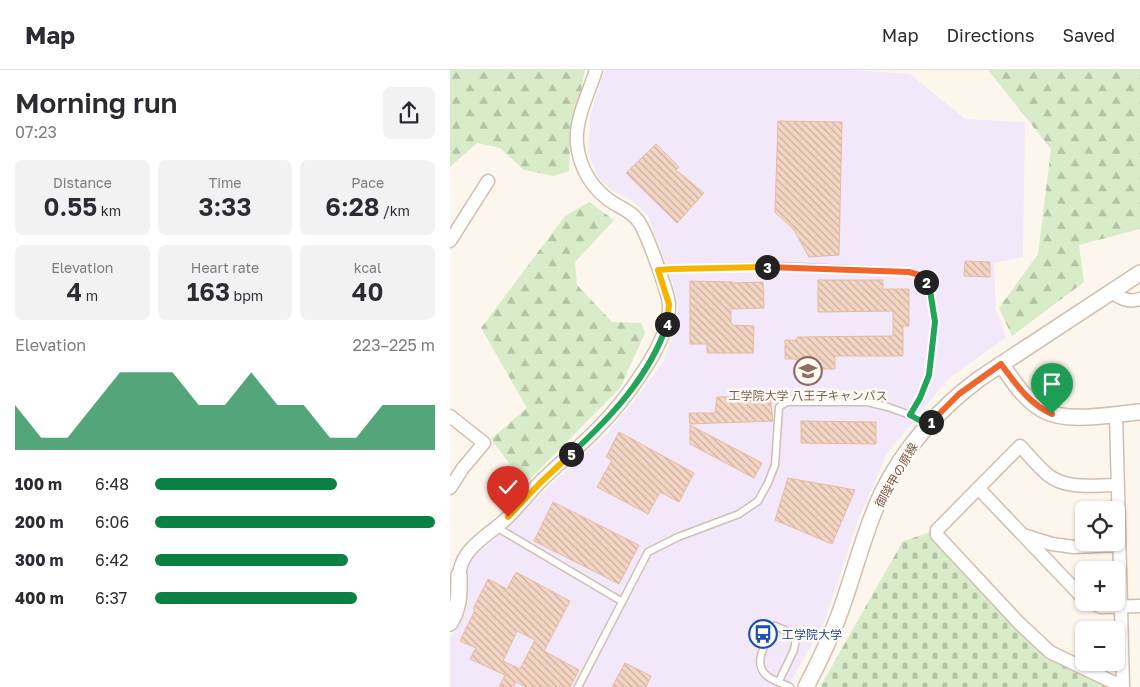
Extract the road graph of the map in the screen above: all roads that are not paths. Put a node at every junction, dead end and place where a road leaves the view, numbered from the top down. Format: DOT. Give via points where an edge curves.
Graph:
graph roads {
  1 [pos="596,70"];
  2 [pos="488,181"];
  3 [pos="450,241"];
  4 [pos="658,270"];
  5 [pos="1140,273"];
  6 [pos="1111,292"];
  7 [pos="1140,300"];
  8 [pos="1001,364"];
  9 [pos="1140,412"];
  10 [pos="1116,414"];
  11 [pos="910,415"];
  12 [pos="450,416"];
  13 [pos="928,425"];
  14 [pos="1117,485"];
  15 [pos="450,488"];
  16 [pos="979,489"];
  17 [pos="1118,501"];
  18 [pos="496,528"];
  19 [pos="1023,536"];
  20 [pos="1075,547"];
  21 [pos="459,575"];
  22 [pos="1075,590"];
  23 [pos="621,601"];
  24 [pos="1125,606"];
  25 [pos="1140,606"];
  26 [pos="1122,611"];
  27 [pos="450,623"];
  28 [pos="779,681"];
  29 [pos="578,687"];
  30 [pos="790,687"];
  31 [pos="806,687"];
  1 -- 4 [label="street" via="577,130 579,156 590,183 639,221"];
  2 -- 3 [label="street"];
  4 -- 11 [label="lane" via="778,266 909,272 923,276 930,290 935,322 929,375"];
  4 -- 18 [label="street" via="669,304 667,325 649,362 629,393 598,428"];
  5 -- 6 [label="street, 御陵甲の原線"];
  6 -- 7 [label="street" via="1133,302"];
  6 -- 8 [label="street, 御陵甲の原線"];
  8 -- 10 [label="street" via="1029,400 1043,410 1063,417"];
  8 -- 13 [label="street, 御陵甲の原線" via="959,394"];
  9 -- 10 [label="street"];
  10 -- 14 [label="street"];
  11 -- 13 [label="lane"];
  11 -- 23 [label="lane" via="868,402 787,402 779,407 775,465 758,501 738,514 648,552"];
  12 -- 15 [label="street" via="484,443"];
  13 -- 31 [label="street, 御陵甲の原線" via="883,493 867,529 833,631"];
  14 -- 16 [label="street" via="1065,484 1048,475 1020,446"];
  14 -- 17 [label="street"];
  16 -- 19 [label="street"];
  16 -- 26 [label="street" via="937,530 937,535 1050,652 1123,687"];
  18 -- 21 [label="street" via="476,542 460,566"];
  18 -- 23 [label="lane"];
  19 -- 20 [label="street"];
  19 -- 22 [label="street"];
  21 -- 27 [label="street" via="457,611"];
  23 -- 29 [label="lane"];
  24 -- 25 [label="street"];
  28 -- 28 [label="lane" via="765,674 759,665 775,626 792,633 796,639"];
  28 -- 30 [label="lane"];
}
